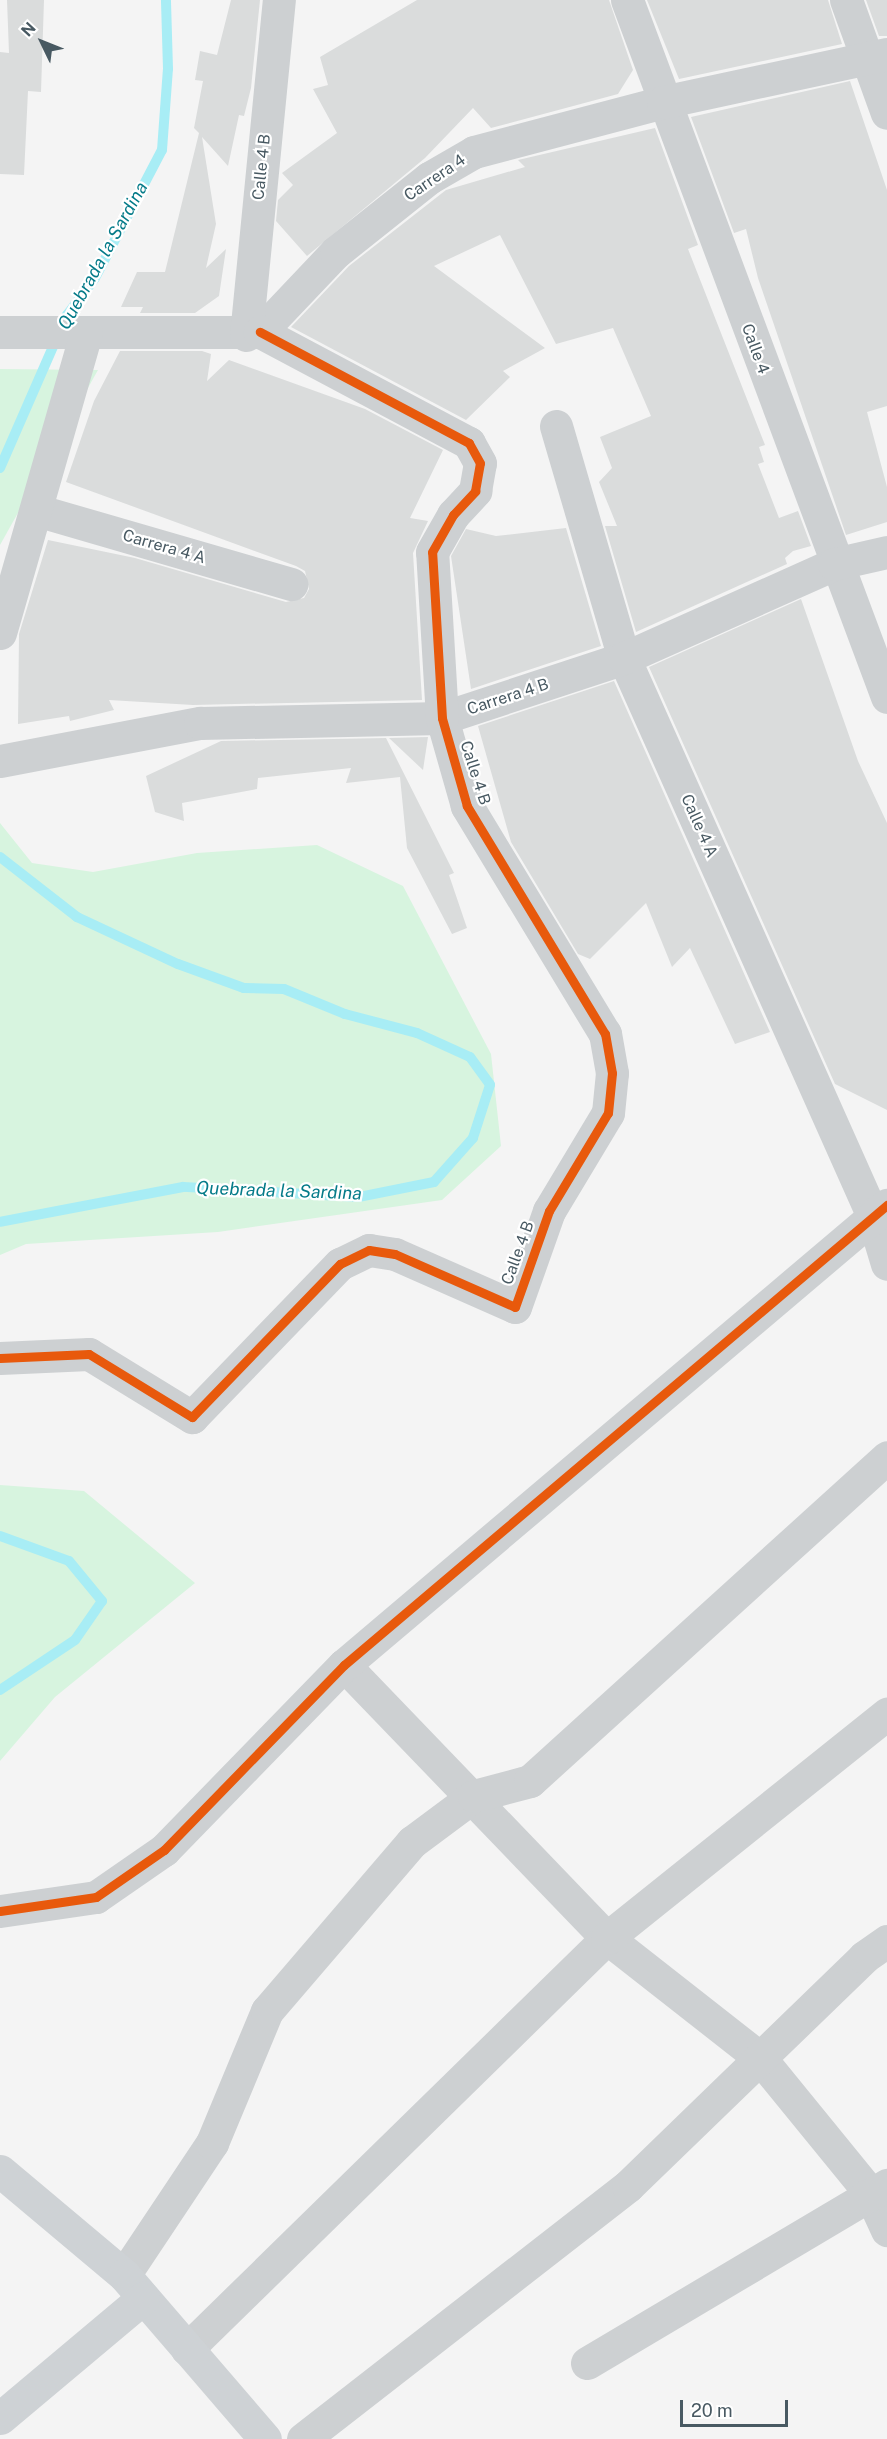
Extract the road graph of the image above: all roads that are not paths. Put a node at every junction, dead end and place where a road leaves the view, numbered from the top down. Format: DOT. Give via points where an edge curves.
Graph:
graph roads {
  1 [pos="279,0"];
  2 [pos="627,0"];
  3 [pos="846,0"];
  4 [pos="877,55"];
  5 [pos="663,102"];
  6 [pos="887,113"];
  7 [pos="12,331"];
  8 [pos="80,333"];
  9 [pos="253,333"];
  10 [pos="556,426"];
  11 [pos="36,510"];
  12 [pos="887,552"];
  13 [pos="834,564"];
  14 [pos="291,584"];
  15 [pos="0,633"];
  16 [pos="624,658"];
  17 [pos="887,697"];
  18 [pos="442,718"];
  19 [pos="0,761"];
  20 [pos="879,1210"];
  21 [pos="887,1264"];
  22 [pos="0,1358"];
  23 [pos="887,1457"];
  24 [pos="344,1665"];
  25 [pos="887,1714"];
  26 [pos="474,1796"];
  27 [pos="0,1911"];
  28 [pos="607,1938"];
  29 [pos="887,1941"];
  30 [pos="760,2058"];
  31 [pos="0,2171"];
  32 [pos="879,2189"];
  33 [pos="887,2230"];
  34 [pos="134,2286"];
  35 [pos="187,2349"];
  36 [pos="587,2363"];
  37 [pos="0,2418"];
  38 [pos="265,2439"];
  39 [pos="303,2439"];
  1 -- 9 [label="street, Calle 4 B"];
  2 -- 5 [label="street, Calle 4"];
  3 -- 4 [label="street"];
  4 -- 5 [label="street, Carrera 4"];
  4 -- 6 [label="street"];
  5 -- 9 [label="street, Carrera 4" via="465,157 429,178 336,252"];
  5 -- 13 [label="street, Calle 4"];
  7 -- 8 [label="street"];
  8 -- 9 [label="street"];
  8 -- 11 [label="street"];
  9 -- 18 [label="street, Calle 4 B" via="469,443 480,464 475,491 453,515 432,552"];
  10 -- 16 [label="street, Calle 4 A"];
  11 -- 14 [label="street, Carrera 4 A"];
  11 -- 15 [label="street"];
  12 -- 13 [label="street, Carrera 4 B"];
  13 -- 16 [label="street, Carrera 4 B"];
  13 -- 17 [label="street, Calle 4"];
  16 -- 18 [label="street, Carrera 4 B"];
  16 -- 20 [label="street, Calle 4 A"];
  18 -- 19 [label="street, Carrera 4 B" via="200,723"];
  18 -- 22 [label="street, Calle 4 B" via="466,806 605,1034 612,1073 608,1113 549,1211 515,1307 395,1254 369,1250 340,1264 192,1418 89,1354"];
  20 -- 21 [label="street, Calle 4 A"];
  20 -- 24 [label="street"];
  23 -- 26 [label="street" via="530,1780"];
  24 -- 26 [label="street"];
  24 -- 27 [label="street" via="164,1850 96,1897"];
  25 -- 28 [label="street"];
  26 -- 28 [label="street"];
  26 -- 34 [label="street" via="412,1842 267,2011 213,2143"];
  28 -- 30 [label="street"];
  28 -- 35 [label="street"];
  29 -- 30 [label="street"];
  30 -- 32 [label="street"];
  30 -- 39 [label="street" via="628,2186"];
  31 -- 34 [label="street"];
  32 -- 33 [label="street"];
  32 -- 36 [label="street"];
  34 -- 35 [label="street"];
  34 -- 37 [label="street"];
  35 -- 38 [label="street"];
}
